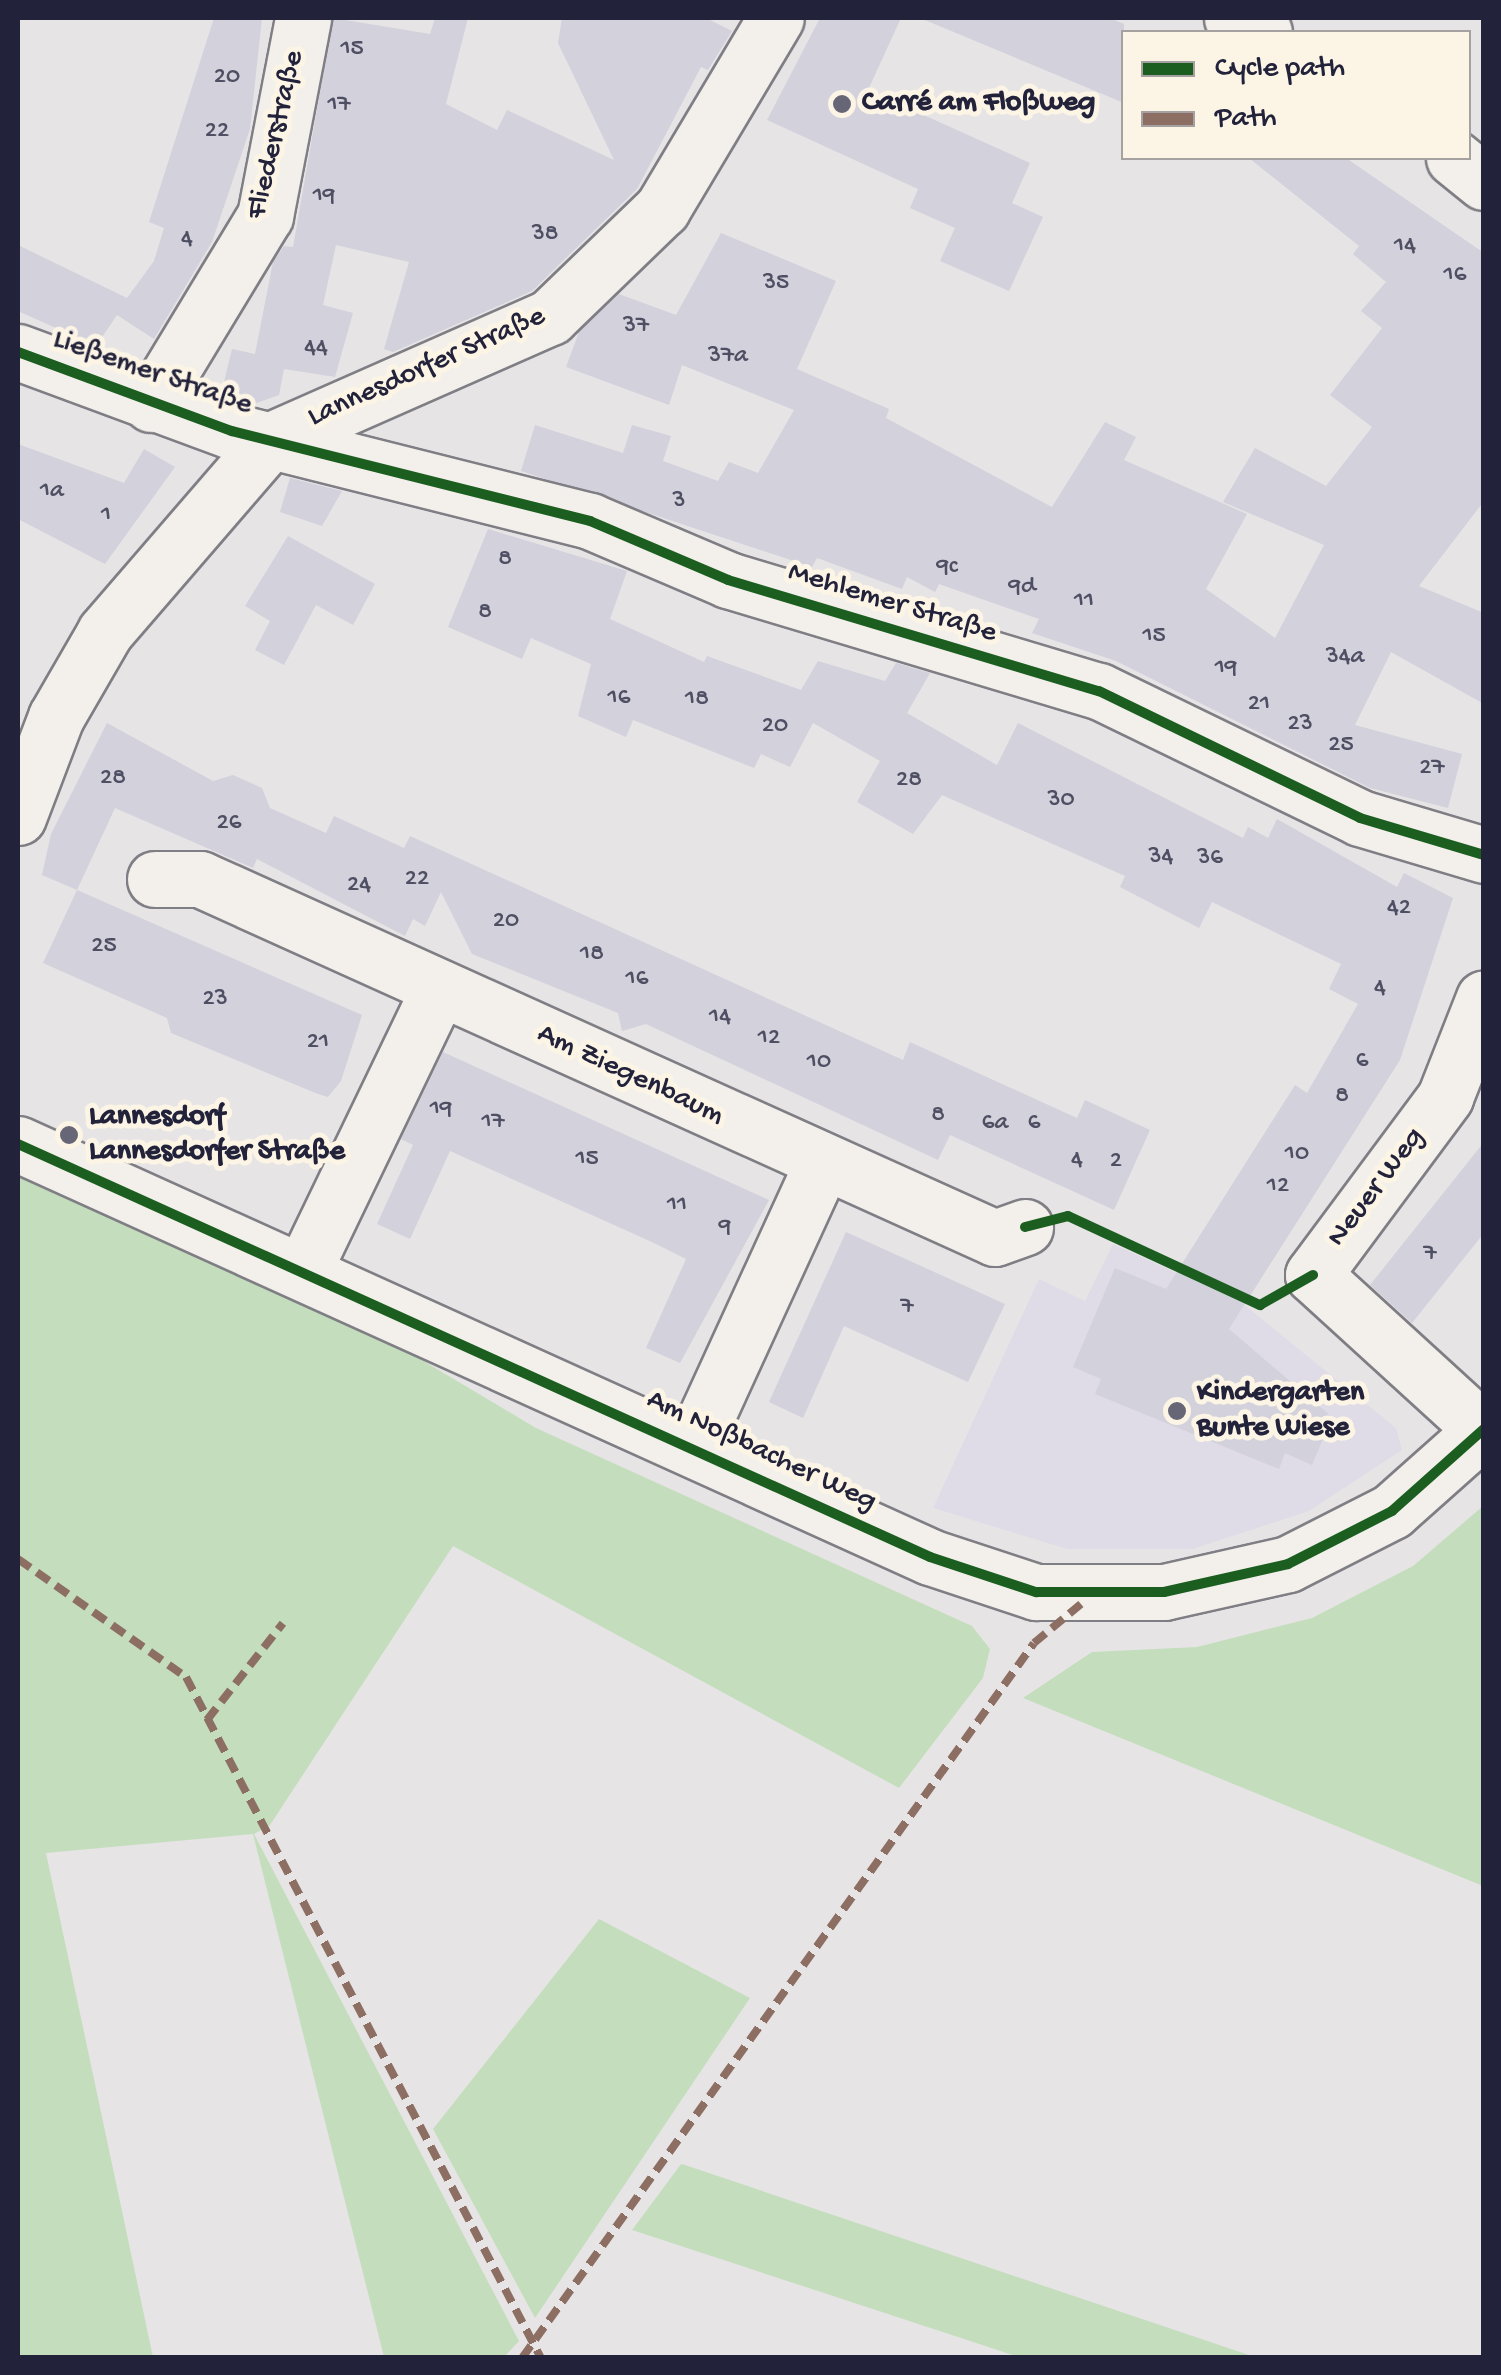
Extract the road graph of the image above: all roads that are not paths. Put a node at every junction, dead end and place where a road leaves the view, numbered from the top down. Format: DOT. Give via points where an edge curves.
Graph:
graph roads {
  1 [pos="303,18"];
  2 [pos="776,18"];
  3 [pos="1232,18"];
  4 [pos="1259,30"];
  5 [pos="1456,160"];
  6 [pos="1484,182"];
  7 [pos="18,352"];
  8 [pos="151,404"];
  9 [pos="271,440"];
  10 [pos="18,817"];
  11 [pos="1484,854"];
  12 [pos="156,879"];
  13 [pos="438,988"];
  14 [pos="1484,998"];
  15 [pos="18,1144"];
  16 [pos="822,1164"];
  17 [pos="1026,1227"];
  18 [pos="304,1268"];
  19 [pos="1483,1429"];
  20 [pos="692,1448"];
  1 -- 8 [label="street, Fliederstraße" via="265,216"];
  2 -- 9 [label="street, Lannesdorfer Straße" via="662,209 550,317"];
  3 -- 4 [label="street"];
  5 -- 6 [label="street"];
  7 -- 8 [label="street, Ließemer Straße"];
  8 -- 9 [label="street, Ließemer Straße"];
  9 -- 10 [label="street, Lannesdorfer Straße" via="106,632 56,717"];
  9 -- 11 [label="street, Mehlemer Straße" via="590,521 728,580 1099,691 1360,818"];
  12 -- 13 [label="street, Am Ziegenbaum" via="200,879"];
  13 -- 16 [label="street, Am Ziegenbaum"];
  13 -- 18 [label="street"];
  14 -- 19 [label="street, Neuer Weg" via="1445,1097 1313,1275"];
  15 -- 18 [label="street, Am Noßbacher Weg"];
  16 -- 17 [label="street, Am Ziegenbaum" via="995,1238"];
  16 -- 20 [label="street"];
  18 -- 20 [label="street, Am Noßbacher Weg"];
  19 -- 20 [label="street, Am Noßbacher Weg" via="1392,1511 1288,1564 1087,1599 967,1571"];
}
